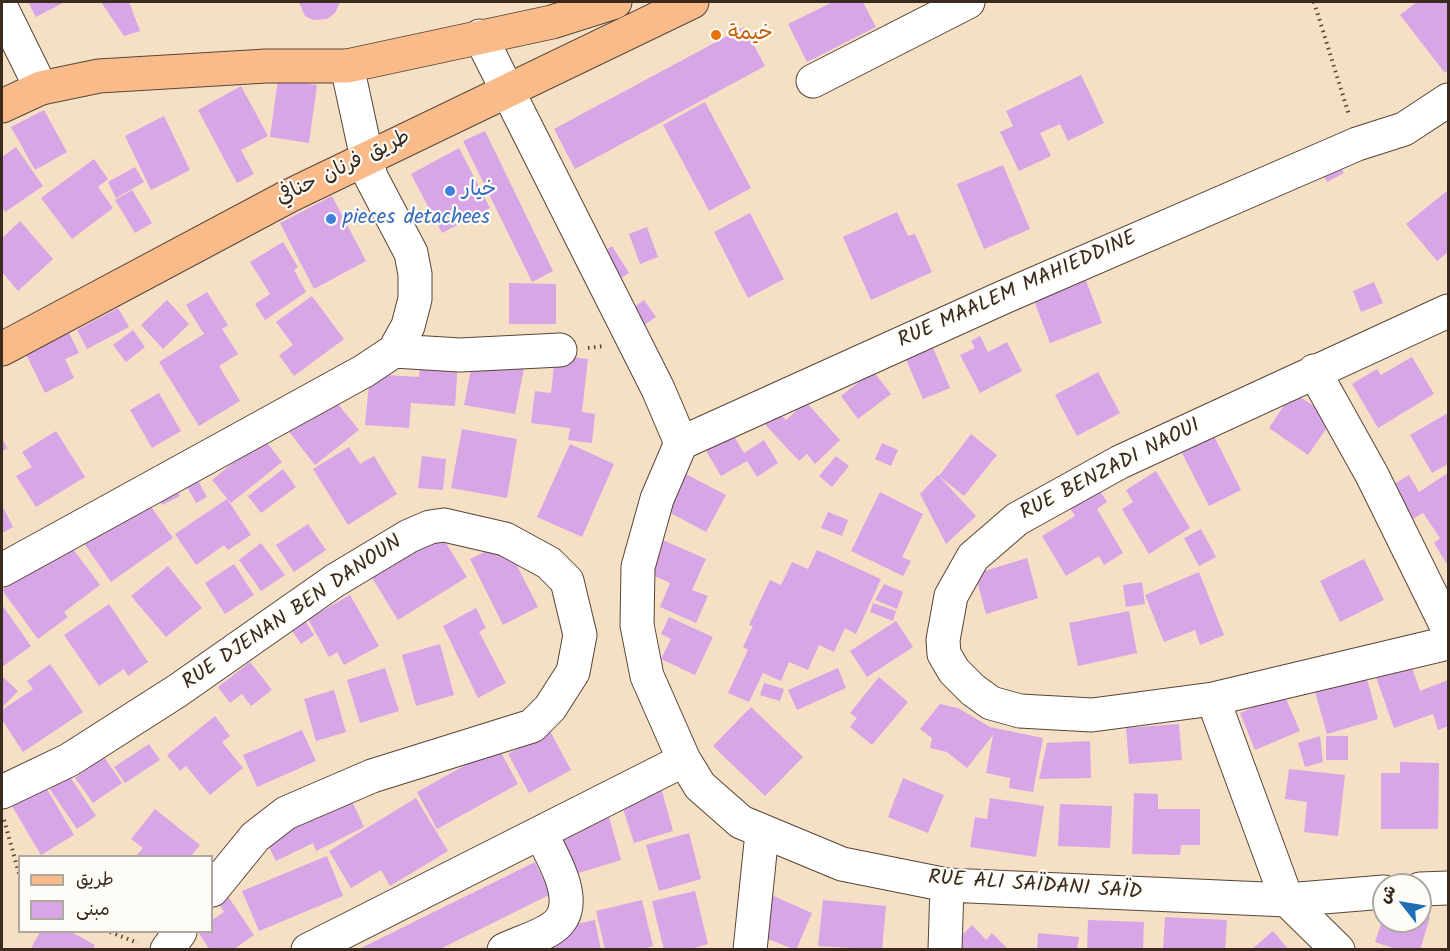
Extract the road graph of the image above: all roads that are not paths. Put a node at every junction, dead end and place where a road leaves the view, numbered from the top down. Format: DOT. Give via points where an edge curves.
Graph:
graph roads {
  1 [pos="615,2"];
  2 [pos="692,2"];
  3 [pos="968,2"];
  4 [pos="2,9"];
  5 [pos="480,36"];
  6 [pos="347,66"];
  7 [pos="813,81"];
  8 [pos="41,88"];
  9 [pos="506,89"];
  10 [pos="1449,100"];
  11 [pos="2,106"];
  12 [pos="365,158"];
  13 [pos="1449,311"];
  14 [pos="2,349"];
  15 [pos="560,350"];
  16 [pos="394,351"];
  17 [pos="1314,371"];
  18 [pos="681,443"];
  19 [pos="2,570"];
  20 [pos="1449,629"];
  21 [pos="1449,643"];
  22 [pos="1213,699"];
  23 [pos="684,760"];
  24 [pos="2,792"];
  25 [pos="762,833"];
  26 [pos="541,834"];
  27 [pos="947,885"];
  28 [pos="1449,888"];
  29 [pos="213,889"];
  30 [pos="1432,889"];
  31 [pos="1372,893"];
  32 [pos="1287,900"];
  33 [pos="178,933"];
  34 [pos="155,947"];
  35 [pos="308,950"];
  36 [pos="504,950"];
  37 [pos="750,950"];
  38 [pos="945,950"];
  39 [pos="1338,950"];
  1 -- 5 [label="main road" via="552,21"];
  2 -- 9 [label="main road, طريق فرنان حنافي"];
  3 -- 7 [label="street"];
  4 -- 8 [label="street"];
  5 -- 6 [label="main road"];
  5 -- 9 [label="street"];
  6 -- 8 [label="main road" via="266,66 111,75"];
  6 -- 12 [label="street"];
  8 -- 11 [label="main road"];
  9 -- 12 [label="main road, طريق فرنان حنافي"];
  9 -- 18 [label="street" via="635,343"];
  10 -- 18 [label="street, RUE MAALEM MAHIEDDINE" via="1404,129 1358,144 1004,297"];
  12 -- 14 [label="main road, طريق فرنان حنافي"];
  12 -- 16 [label="street" via="374,185 411,253 416,274 408,326"];
  13 -- 17 [label="street, RUE BENZADI NAOUI"];
  15 -- 16 [label="street" via="460,355"];
  16 -- 19 [label="street"];
  17 -- 20 [label="street" via="1372,475"];
  17 -- 22 [label="street, RUE BENZADI NAOUI" via="1120,462 1017,519 973,557 951,596 944,654 954,671 991,703 1020,711 1092,715"];
  18 -- 23 [label="street, RUE ALI SAÏDANI SAÏD" via="657,499 638,567 637,625 647,676"];
  21 -- 22 [label="street, RUE BENZADI NAOUI"];
  22 -- 32 [label="street"];
  23 -- 25 [label="street, RUE ALI SAÏDANI SAÏD" via="700,786 741,822"];
  23 -- 26 [label="street"];
  24 -- 29 [label="street, RUE DJENAN BEN DANOUN" via="69,760 177,692 334,581 420,531 444,525 505,539 558,570 567,580 580,635 573,672 550,708 532,726 372,776 286,813 255,837"];
  25 -- 27 [label="street, RUE ALI SAÏDANI SAÏD" via="842,864"];
  25 -- 37 [label="street"];
  26 -- 35 [label="street"];
  26 -- 36 [label="street" via="566,885 563,914 548,929"];
  27 -- 32 [label="street, RUE ALI SAÏDANI SAÏD"];
  27 -- 38 [label="street"];
  28 -- 30 [label="street"];
  31 -- 32 [label="street, RUE ALI SAÏDANI SAÏD"];
  32 -- 39 [label="street"];
  33 -- 34 [label="street"];
}
